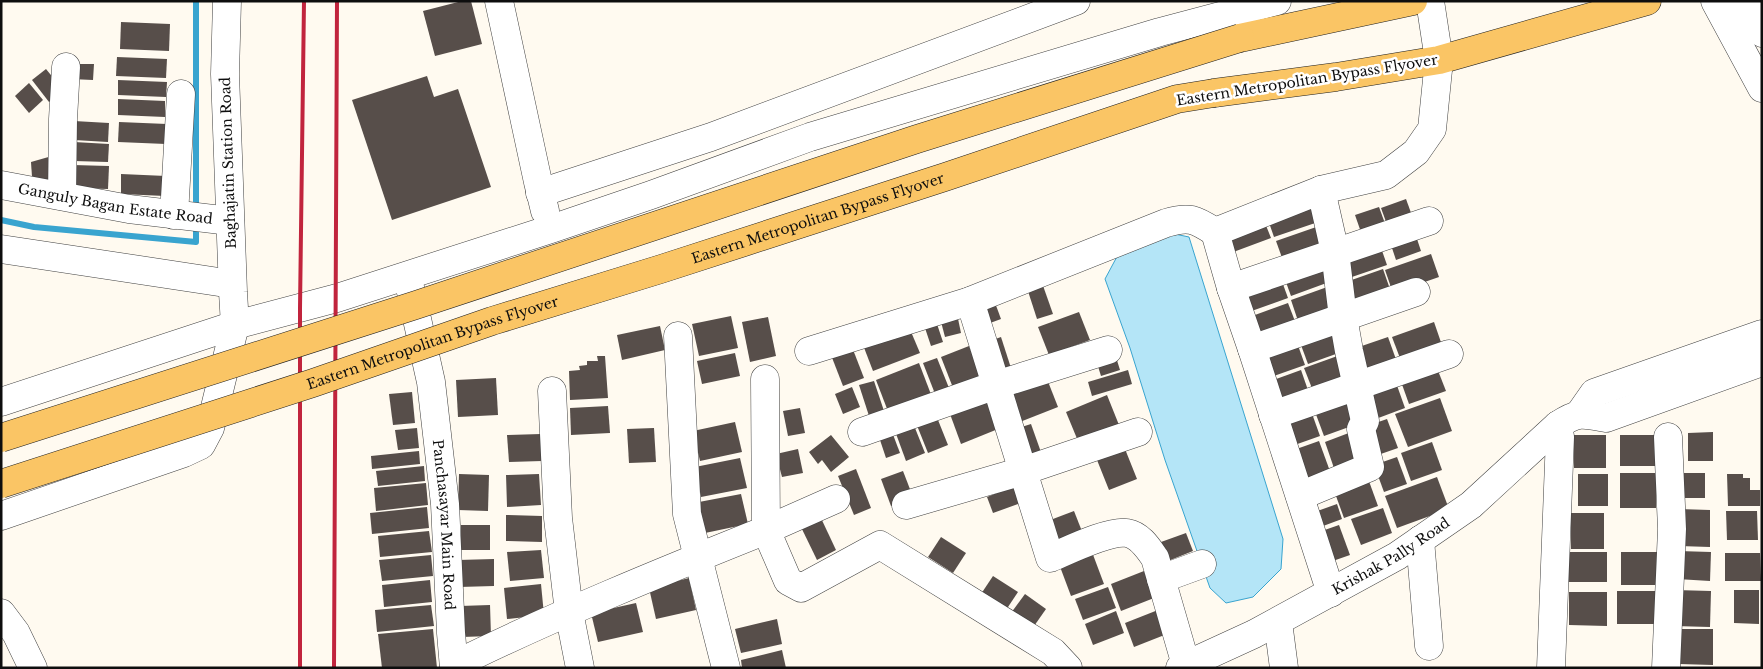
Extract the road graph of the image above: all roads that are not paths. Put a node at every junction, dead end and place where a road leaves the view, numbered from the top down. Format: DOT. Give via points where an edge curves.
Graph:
graph roads {
  1 [pos="227,1"];
  2 [pos="499,1"];
  3 [pos="1278,1"];
  4 [pos="1413,1"];
  5 [pos="1430,1"];
  6 [pos="1647,1"];
  7 [pos="1715,1"];
  8 [pos="1744,1"];
  9 [pos="1073,2"];
  10 [pos="1762,33"];
  11 [pos="1439,60"];
  12 [pos="66,67"];
  13 [pos="1762,88"];
  14 [pos="181,94"];
  15 [pos="1,185"];
  16 [pos="1321,190"];
  17 [pos="540,193"];
  18 [pos="62,196"];
  19 [pos="199,218"];
  20 [pos="1429,221"];
  21 [pos="551,229"];
  22 [pos="1215,232"];
  23 [pos="1,250"];
  24 [pos="1335,252"];
  25 [pos="407,276"];
  26 [pos="232,284"];
  27 [pos="1231,288"];
  28 [pos="1416,292"];
  29 [pos="970,301"];
  30 [pos="1343,317"];
  31 [pos="235,325"];
  32 [pos="1762,334"];
  33 [pos="678,336"];
  34 [pos="1252,349"];
  35 [pos="1108,350"];
  36 [pos="809,351"];
  37 [pos="1449,354"];
  38 [pos="1762,362"];
  39 [pos="765,379"];
  40 [pos="996,385"];
  41 [pos="1357,385"];
  42 [pos="552,391"];
  43 [pos="1,402"];
  44 [pos="1273,415"];
  45 [pos="1569,419"];
  46 [pos="862,432"];
  47 [pos="1138,432"];
  48 [pos="1668,436"];
  49 [pos="1,438"];
  50 [pos="1023,470"];
  51 [pos="1,484"];
  52 [pos="1300,496"];
  53 [pos="836,499"];
  54 [pos="906,505"];
  55 [pos="1,516"];
  56 [pos="766,530"];
  57 [pos="1420,540"];
  58 [pos="698,557"];
  59 [pos="1202,564"];
  60 [pos="1161,579"];
  61 [pos="1331,594"];
  62 [pos="569,612"];
  63 [pos="1,613"];
  64 [pos="1278,622"];
  65 [pos="1429,646"];
  66 [pos="1194,664"];
  67 [pos="454,667"];
  68 [pos="33,668"];
  69 [pos="580,668"];
  70 [pos="726,668"];
  71 [pos="1068,668"];
  72 [pos="1284,668"];
  73 [pos="1551,668"];
  74 [pos="1666,668"];
  1 -- 19 [label="street, Baghajatin Station Road" via="225,74"];
  2 -- 17 [label="street"];
  3 -- 21 [label="street" via="1151,34 810,137"];
  4 -- 49 [label="main road, bridge" via="1240,38 917,139"];
  5 -- 11 [label="street"];
  6 -- 11 [label="main road, Eastern Metropolitan Bypass Flyover"];
  7 -- 13 [label="street"];
  8 -- 10 [label="street"];
  9 -- 17 [label="street" via="711,137"];
  11 -- 16 [label="street" via="1432,130 1416,152 1386,175"];
  11 -- 51 [label="main road, Eastern Metropolitan Bypass Flyover, bridge" via="1177,99"];
  12 -- 18 [label="street"];
  14 -- 19 [label="street"];
  15 -- 18 [label="street, Ganguly Bagan Estate Road"];
  16 -- 22 [label="street"];
  16 -- 24 [label="street"];
  17 -- 21 [label="street"];
  18 -- 19 [label="street, Ganguly Bagan Estate Road"];
  19 -- 26 [label="street, Baghajatin Station Road"];
  20 -- 24 [label="street"];
  21 -- 25 [label="street"];
  22 -- 27 [label="street"];
  22 -- 29 [label="street" via="1200,223 1181,219 1166,223"];
  23 -- 26 [label="street"];
  24 -- 27 [label="street"];
  24 -- 30 [label="street"];
  25 -- 31 [label="street"];
  25 -- 67 [label="street, Panchasayar Main Road" via="432,382 445,504"];
  26 -- 31 [label="street, Baghajatin Station Road"];
  27 -- 34 [label="street"];
  28 -- 30 [label="street"];
  29 -- 36 [label="street"];
  29 -- 40 [label="street"];
  30 -- 34 [label="street"];
  30 -- 41 [label="street"];
  31 -- 43 [label="street"];
  31 -- 55 [label="street, Baghajatin Station Road" via="210,428 201,445 184,454"];
  32 -- 45 [label="street, Krishak Pally Road" via="1594,393"];
  33 -- 58 [label="street" via="687,514"];
  34 -- 44 [label="street"];
  35 -- 40 [label="street"];
  37 -- 41 [label="street"];
  38 -- 45 [label="street" via="1606,418"];
  39 -- 56 [label="street"];
  40 -- 46 [label="street"];
  40 -- 50 [label="street"];
  41 -- 44 [label="street"];
  41 -- 52 [label="street" via="1365,421 1361,429 1370,467"];
  42 -- 62 [label="street" via="558,518"];
  44 -- 52 [label="street"];
  45 -- 57 [label="street, Krishak Pally Road" via="1471,505"];
  45 -- 73 [label="street" via="1560,437"];
  47 -- 50 [label="street"];
  48 -- 74 [label="street" via="1672,529"];
  50 -- 54 [label="street"];
  50 -- 60 [label="street" via="1050,558 1108,535 1126,533 1145,544 1155,558"];
  52 -- 61 [label="street"];
  53 -- 56 [label="street"];
  56 -- 58 [label="street"];
  56 -- 71 [label="street" via="788,581 801,588 880,545 1053,652"];
  57 -- 61 [label="street, Krishak Pally Road"];
  57 -- 65 [label="street"];
  58 -- 62 [label="street"];
  58 -- 70 [label="street"];
  59 -- 60 [label="street"];
  60 -- 66 [label="street"];
  61 -- 64 [label="street, Krishak Pally Road"];
  62 -- 67 [label="street" via="519,633"];
  62 -- 69 [label="street"];
  63 -- 68 [label="street" via="16,633"];
  64 -- 66 [label="street, Krishak Pally Road"];
  64 -- 72 [label="street"];
}
